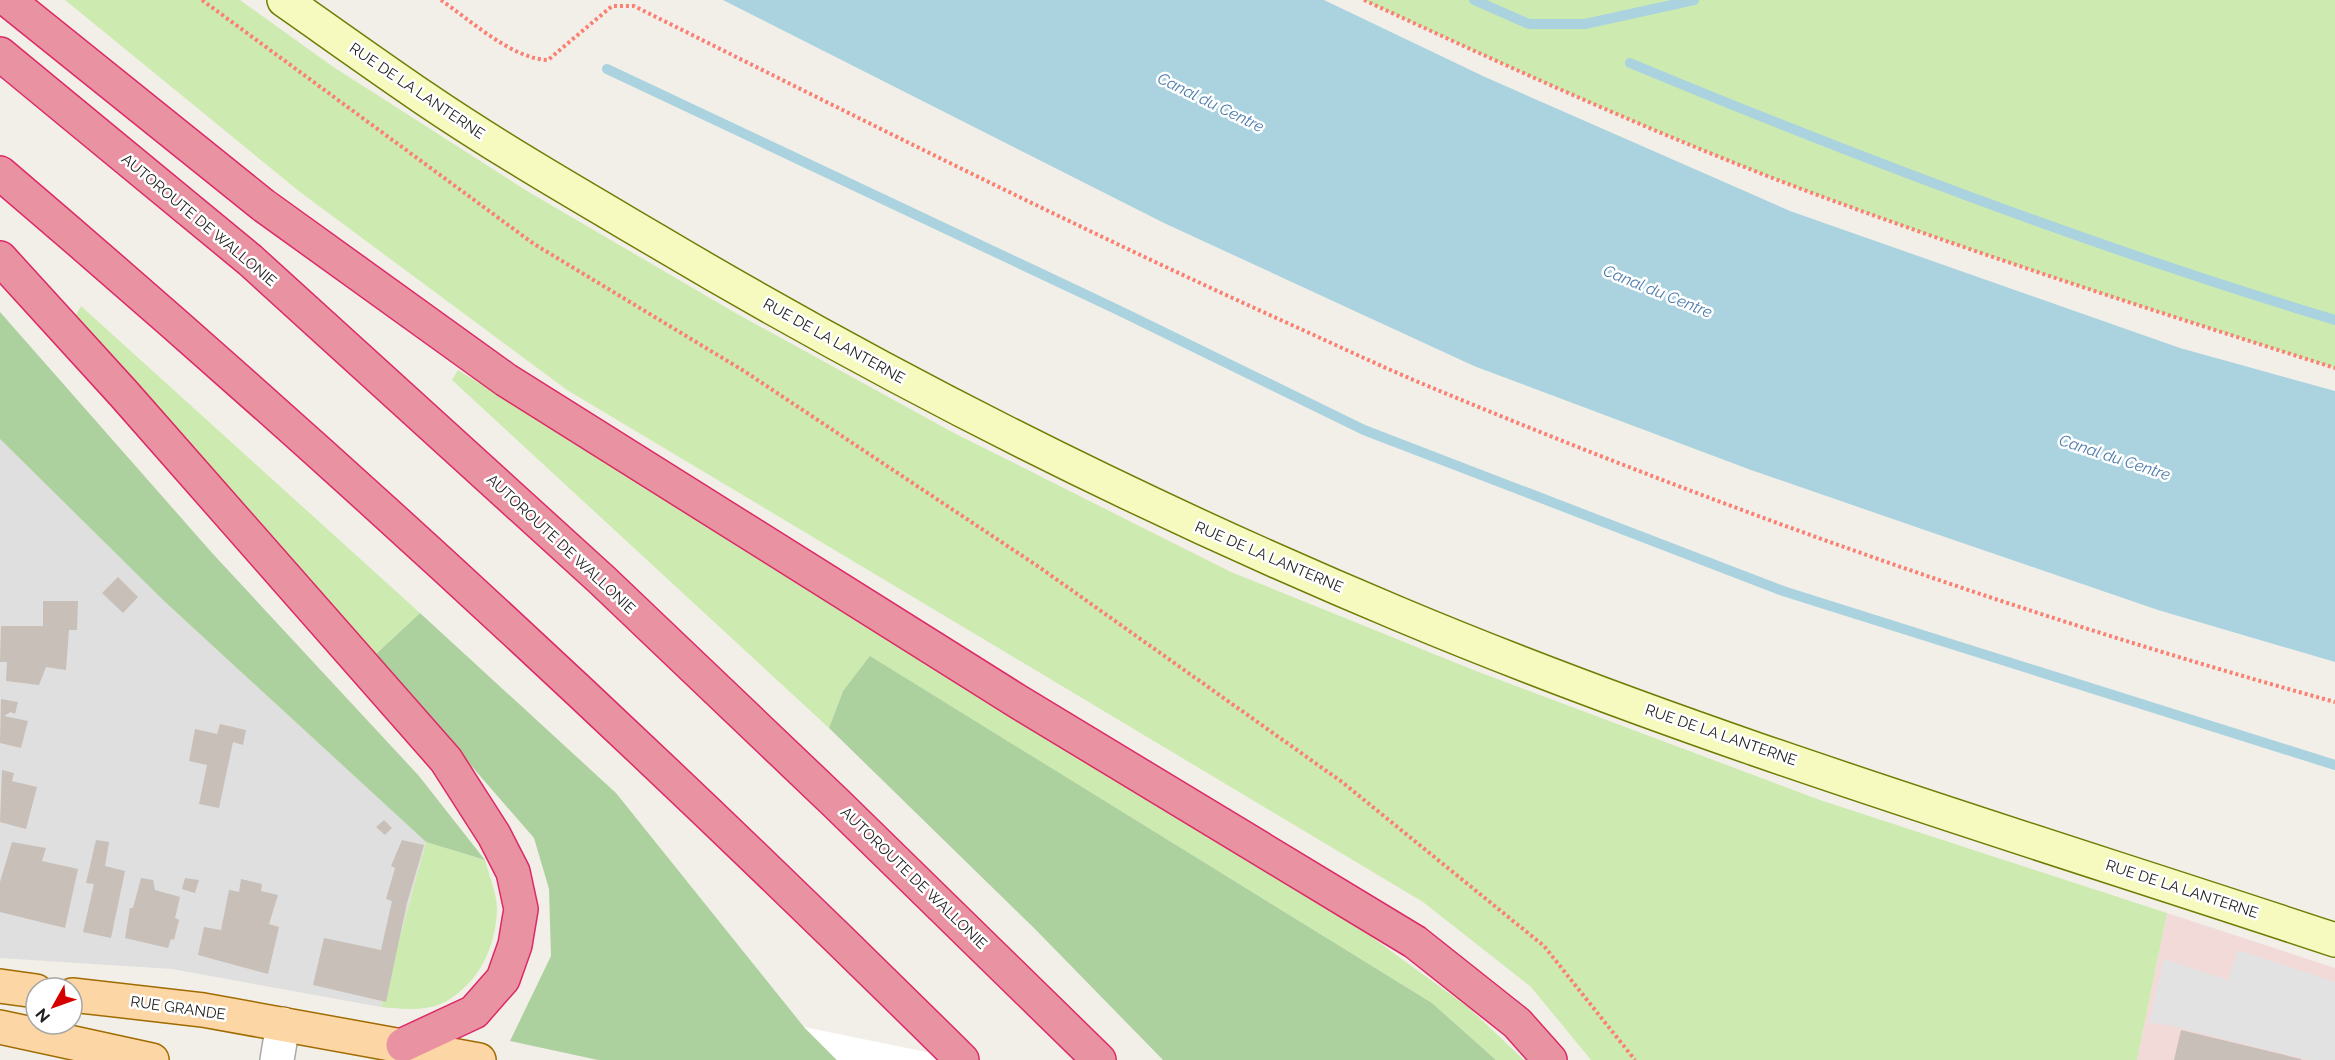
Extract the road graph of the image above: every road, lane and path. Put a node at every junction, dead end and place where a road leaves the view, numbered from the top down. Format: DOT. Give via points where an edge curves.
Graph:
graph roads {
  1 [pos="8,0"];
  2 [pos="202,0"];
  3 [pos="284,0"];
  4 [pos="441,0"];
  5 [pos="1364,0"];
  6 [pos="0,54"];
  7 [pos="0,173"];
  8 [pos="0,258"];
  9 [pos="2335,368"];
  10 [pos="2335,702"];
  11 [pos="2335,940"];
  12 [pos="0,986"];
  13 [pos="24,989"];
  14 [pos="84,996"];
  15 [pos="283,1024"];
  16 [pos="0,1027"];
  17 [pos="403,1045"];
  18 [pos="152,1060"];
  19 [pos="277,1060"];
  20 [pos="479,1060"];
  21 [pos="962,1060"];
  22 [pos="1099,1060"];
  23 [pos="1550,1060"];
  24 [pos="1635,1060"];
  1 -- 23 [label="highway" via="263,205 506,380 1017,701 1415,942 1518,1023"];
  2 -- 24 [label="path" via="534,244 744,371 1029,561 1342,782 1544,946"];
  3 -- 11 [label="main road, RUE DE LA LANTERNE" via="427,100 739,290 981,422 1177,518 1401,615 1574,684"];
  4 -- 10 [label="path" via="519,54 534,60 548,60 612,6 634,6 1151,261 1434,389 1907,569 2203,666"];
  5 -- 9 [label="path" via="1603,109 1795,186 2100,294"];
  6 -- 22 [label="highway, AUTOROUTE DE WALLONIE" via="250,260 602,580"];
  7 -- 21 [label="highway" via="188,334 530,643 755,856"];
  8 -- 17 [label="highway" via="446,760 509,863 521,909 515,945 502,979 474,1012"];
  12 -- 13 [label="main road"];
  14 -- 15 [label="main road, RUE GRANDE"];
  15 -- 17 [label="main road, RUE GRANDE"];
  15 -- 19 [label="street"];
  16 -- 18 [label="main road"];
  17 -- 20 [label="main road, RUE GRANDE"];
}
